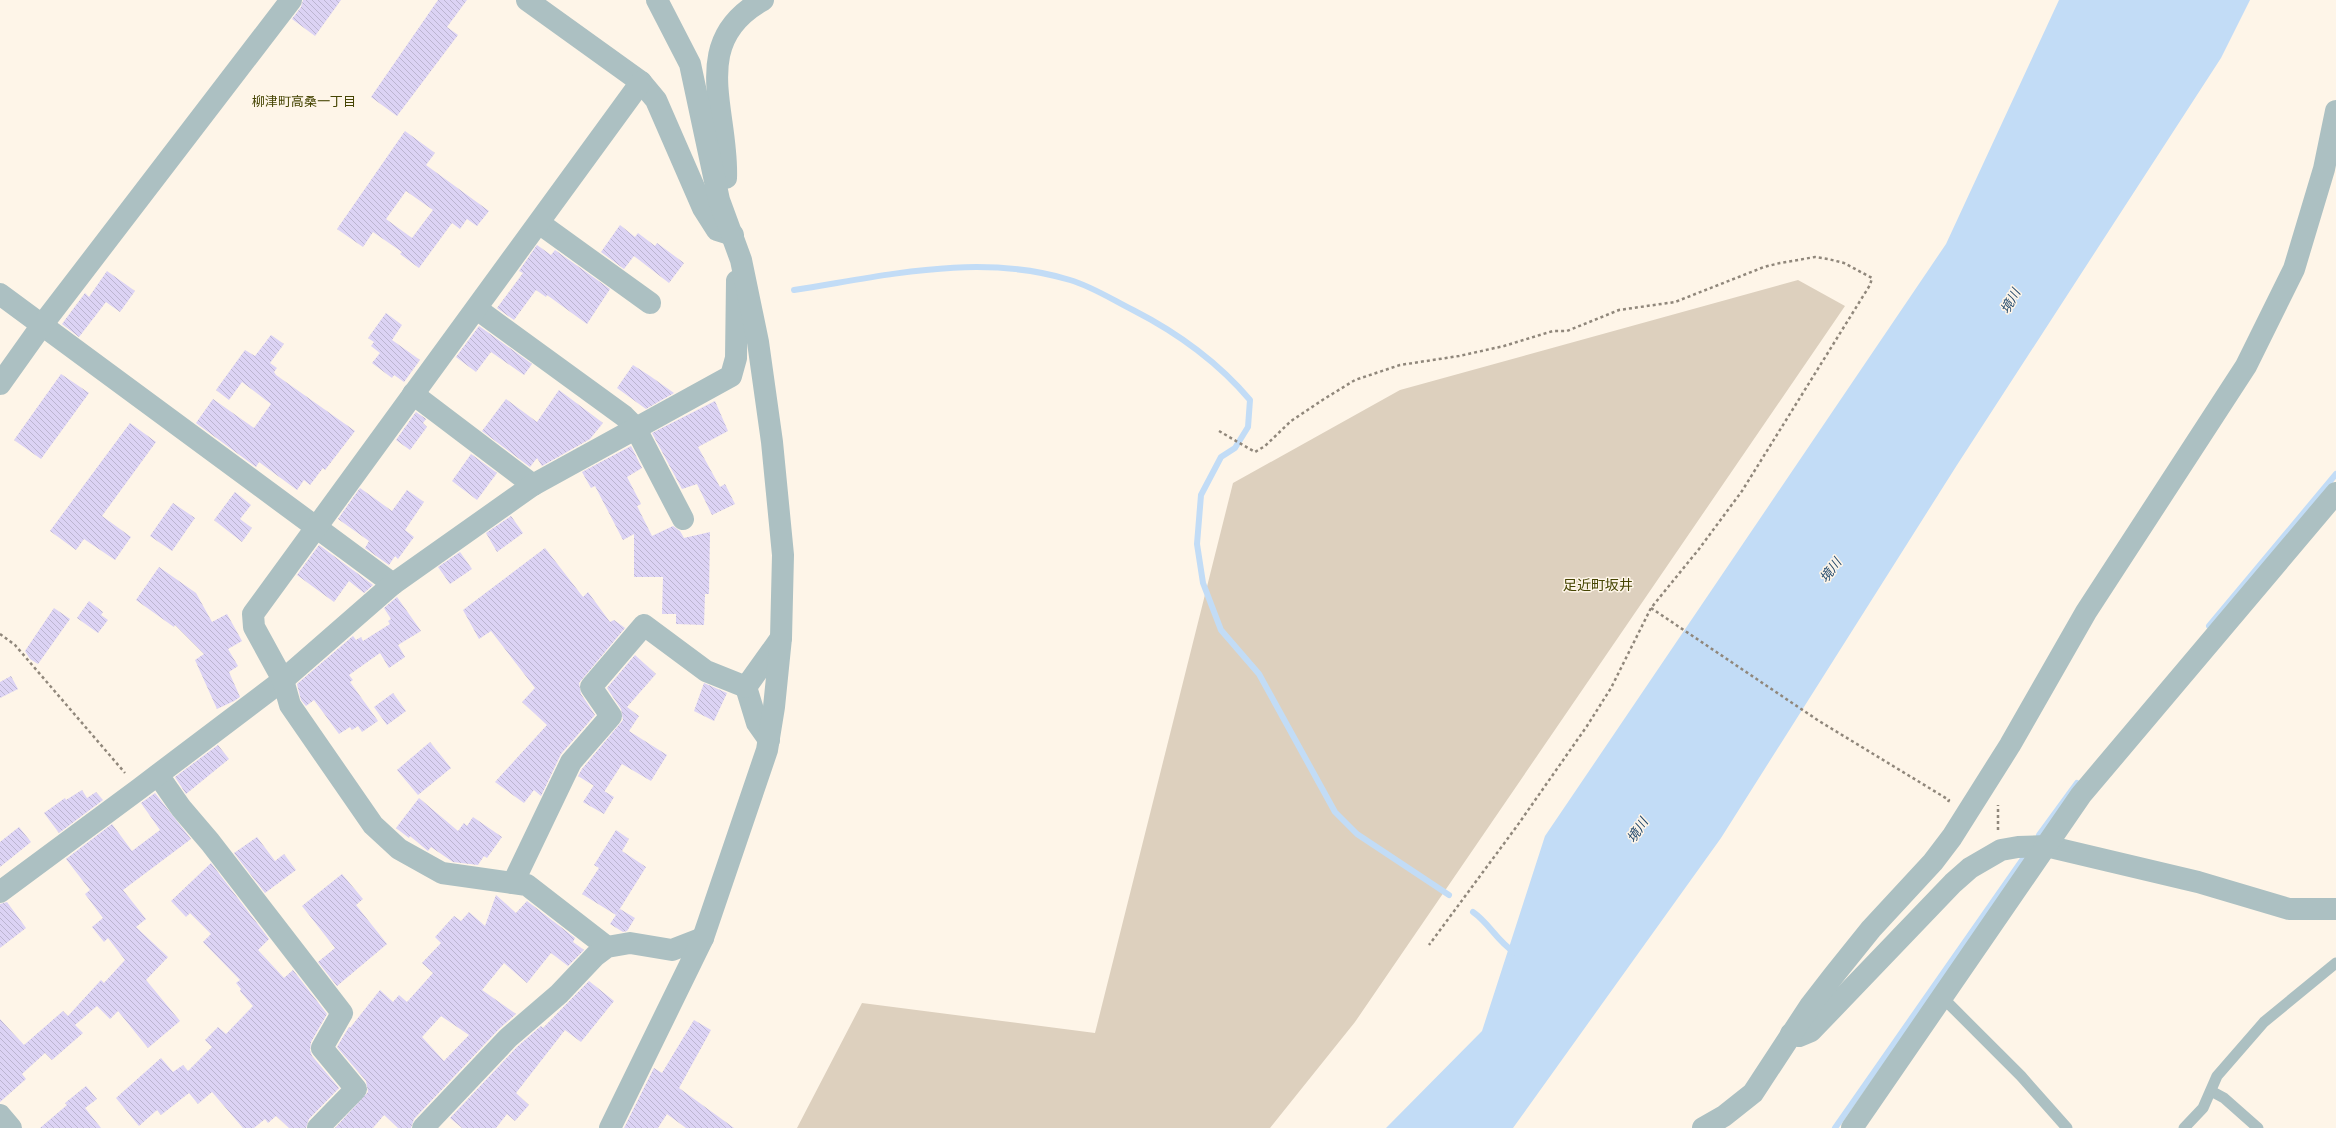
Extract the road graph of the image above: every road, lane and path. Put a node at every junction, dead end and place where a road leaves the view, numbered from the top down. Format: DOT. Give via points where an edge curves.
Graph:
graph roads {
  1 [pos="291,0"];
  2 [pos="527,0"];
  3 [pos="657,0"];
  4 [pos="763,0"];
  5 [pos="641,82"];
  6 [pos="2336,111"];
  7 [pos="720,200"];
  8 [pos="539,223"];
  9 [pos="733,235"];
  10 [pos="742,260"];
  11 [pos="0,294"];
  12 [pos="650,303"];
  13 [pos="477,309"];
  14 [pos="42,325"];
  15 [pos="0,384"];
  16 [pos="413,394"];
  17 [pos="635,427"];
  18 [pos="1219,431"];
  19 [pos="533,485"];
  20 [pos="2336,493"];
  21 [pos="684,519"];
  22 [pos="318,527"];
  23 [pos="393,584"];
  24 [pos="1651,608"];
  25 [pos="0,634"];
  26 [pos="781,638"];
  27 [pos="283,680"];
  28 [pos="746,687"];
  29 [pos="769,740"];
  30 [pos="158,775"];
  31 [pos="139,789"];
  32 [pos="1947,805"];
  33 [pos="2046,846"];
  34 [pos="513,884"];
  35 [pos="0,892"];
  36 [pos="2336,909"];
  37 [pos="703,938"];
  38 [pos="1429,945"];
  39 [pos="607,947"];
  40 [pos="2336,963"];
  41 [pos="1943,998"];
  42 [pos="1791,1034"];
  43 [pos="2211,1091"];
  44 [pos="0,1115"];
  45 [pos="11,1128"];
  46 [pos="318,1128"];
  47 [pos="423,1128"];
  48 [pos="610,1128"];
  49 [pos="1703,1128"];
  50 [pos="1852,1128"];
  51 [pos="2066,1128"];
  52 [pos="2184,1128"];
  53 [pos="2258,1128"];
  1 -- 14 [label="street"];
  2 -- 5 [label="street"];
  3 -- 7 [label="street" via="690,64"];
  4 -- 7 [label="street" via="753,6 727,32 718,53 717,73 727,177"];
  5 -- 8 [label="street"];
  5 -- 9 [label="street" via="656,100 702,208 717,230"];
  6 -- 42 [label="street" via="2324,169 2294,269 2246,366 2086,612 2010,745 1952,837 1872,929 1810,1006"];
  7 -- 9 [label="street"];
  8 -- 12 [label="street"];
  8 -- 13 [label="street"];
  9 -- 10 [label="street"];
  10 -- 17 [label="street" via="736,285 736,358 731,376"];
  10 -- 26 [label="street" via="758,342 774,457 783,555"];
  11 -- 14 [label="street"];
  13 -- 16 [label="street"];
  13 -- 17 [label="street" via="624,416"];
  14 -- 15 [label="street"];
  14 -- 22 [label="street"];
  16 -- 19 [label="street"];
  16 -- 22 [label="street"];
  17 -- 19 [label="street"];
  17 -- 21 [label="street"];
  18 -- 24 [label="path" via="1255,452 1291,421 1324,399 1355,380 1377,372 1400,365 1504,346 1553,331 1567,331 1619,310 1675,302 1780,262 1815,257 1828,259 1872,278 1758,464 1699,549"];
  19 -- 23 [label="street"];
  20 -- 33 [label="street" via="2086,789"];
  22 -- 23 [label="street"];
  22 -- 27 [label="street" via="253,614 254,627"];
  23 -- 27 [label="street"];
  24 -- 32 [label="path" via="1819,720 1949,800"];
  24 -- 38 [label="path" via="1611,688 1587,726"];
  25 -- 31 [label="path" via="15,645"];
  26 -- 28 [label="street"];
  26 -- 29 [label="street"];
  27 -- 30 [label="street"];
  27 -- 34 [label="street" via="290,705 373,825 399,849 442,873"];
  28 -- 29 [label="street" via="757,723"];
  28 -- 34 [label="street" via="706,671 644,625 591,687 611,716 571,762"];
  29 -- 37 [label="street"];
  30 -- 31 [label="street"];
  30 -- 46 [label="street" via="342,1013 322,1048 356,1089"];
  31 -- 35 [label="street"];
  33 -- 36 [label="street" via="2198,882 2288,909"];
  33 -- 41 [label="street"];
  33 -- 42 [label="street" via="2001,850 1970,868 1926,910 1812,1031 1799,1036"];
  34 -- 39 [label="street" via="527,886"];
  37 -- 39 [label="street" via="672,950 630,943"];
  37 -- 48 [label="street"];
  39 -- 47 [label="street" via="595,956 560,994 508,1038"];
  40 -- 43 [label="lane" via="2264,1022 2218,1076"];
  41 -- 50 [label="street"];
  41 -- 51 [label="lane" via="2021,1076"];
  42 -- 49 [label="street" via="1753,1093 1724,1116"];
  43 -- 52 [label="lane" via="2203,1108"];
  43 -- 53 [label="lane" via="2224,1098"];
  44 -- 45 [label="street"];
}
